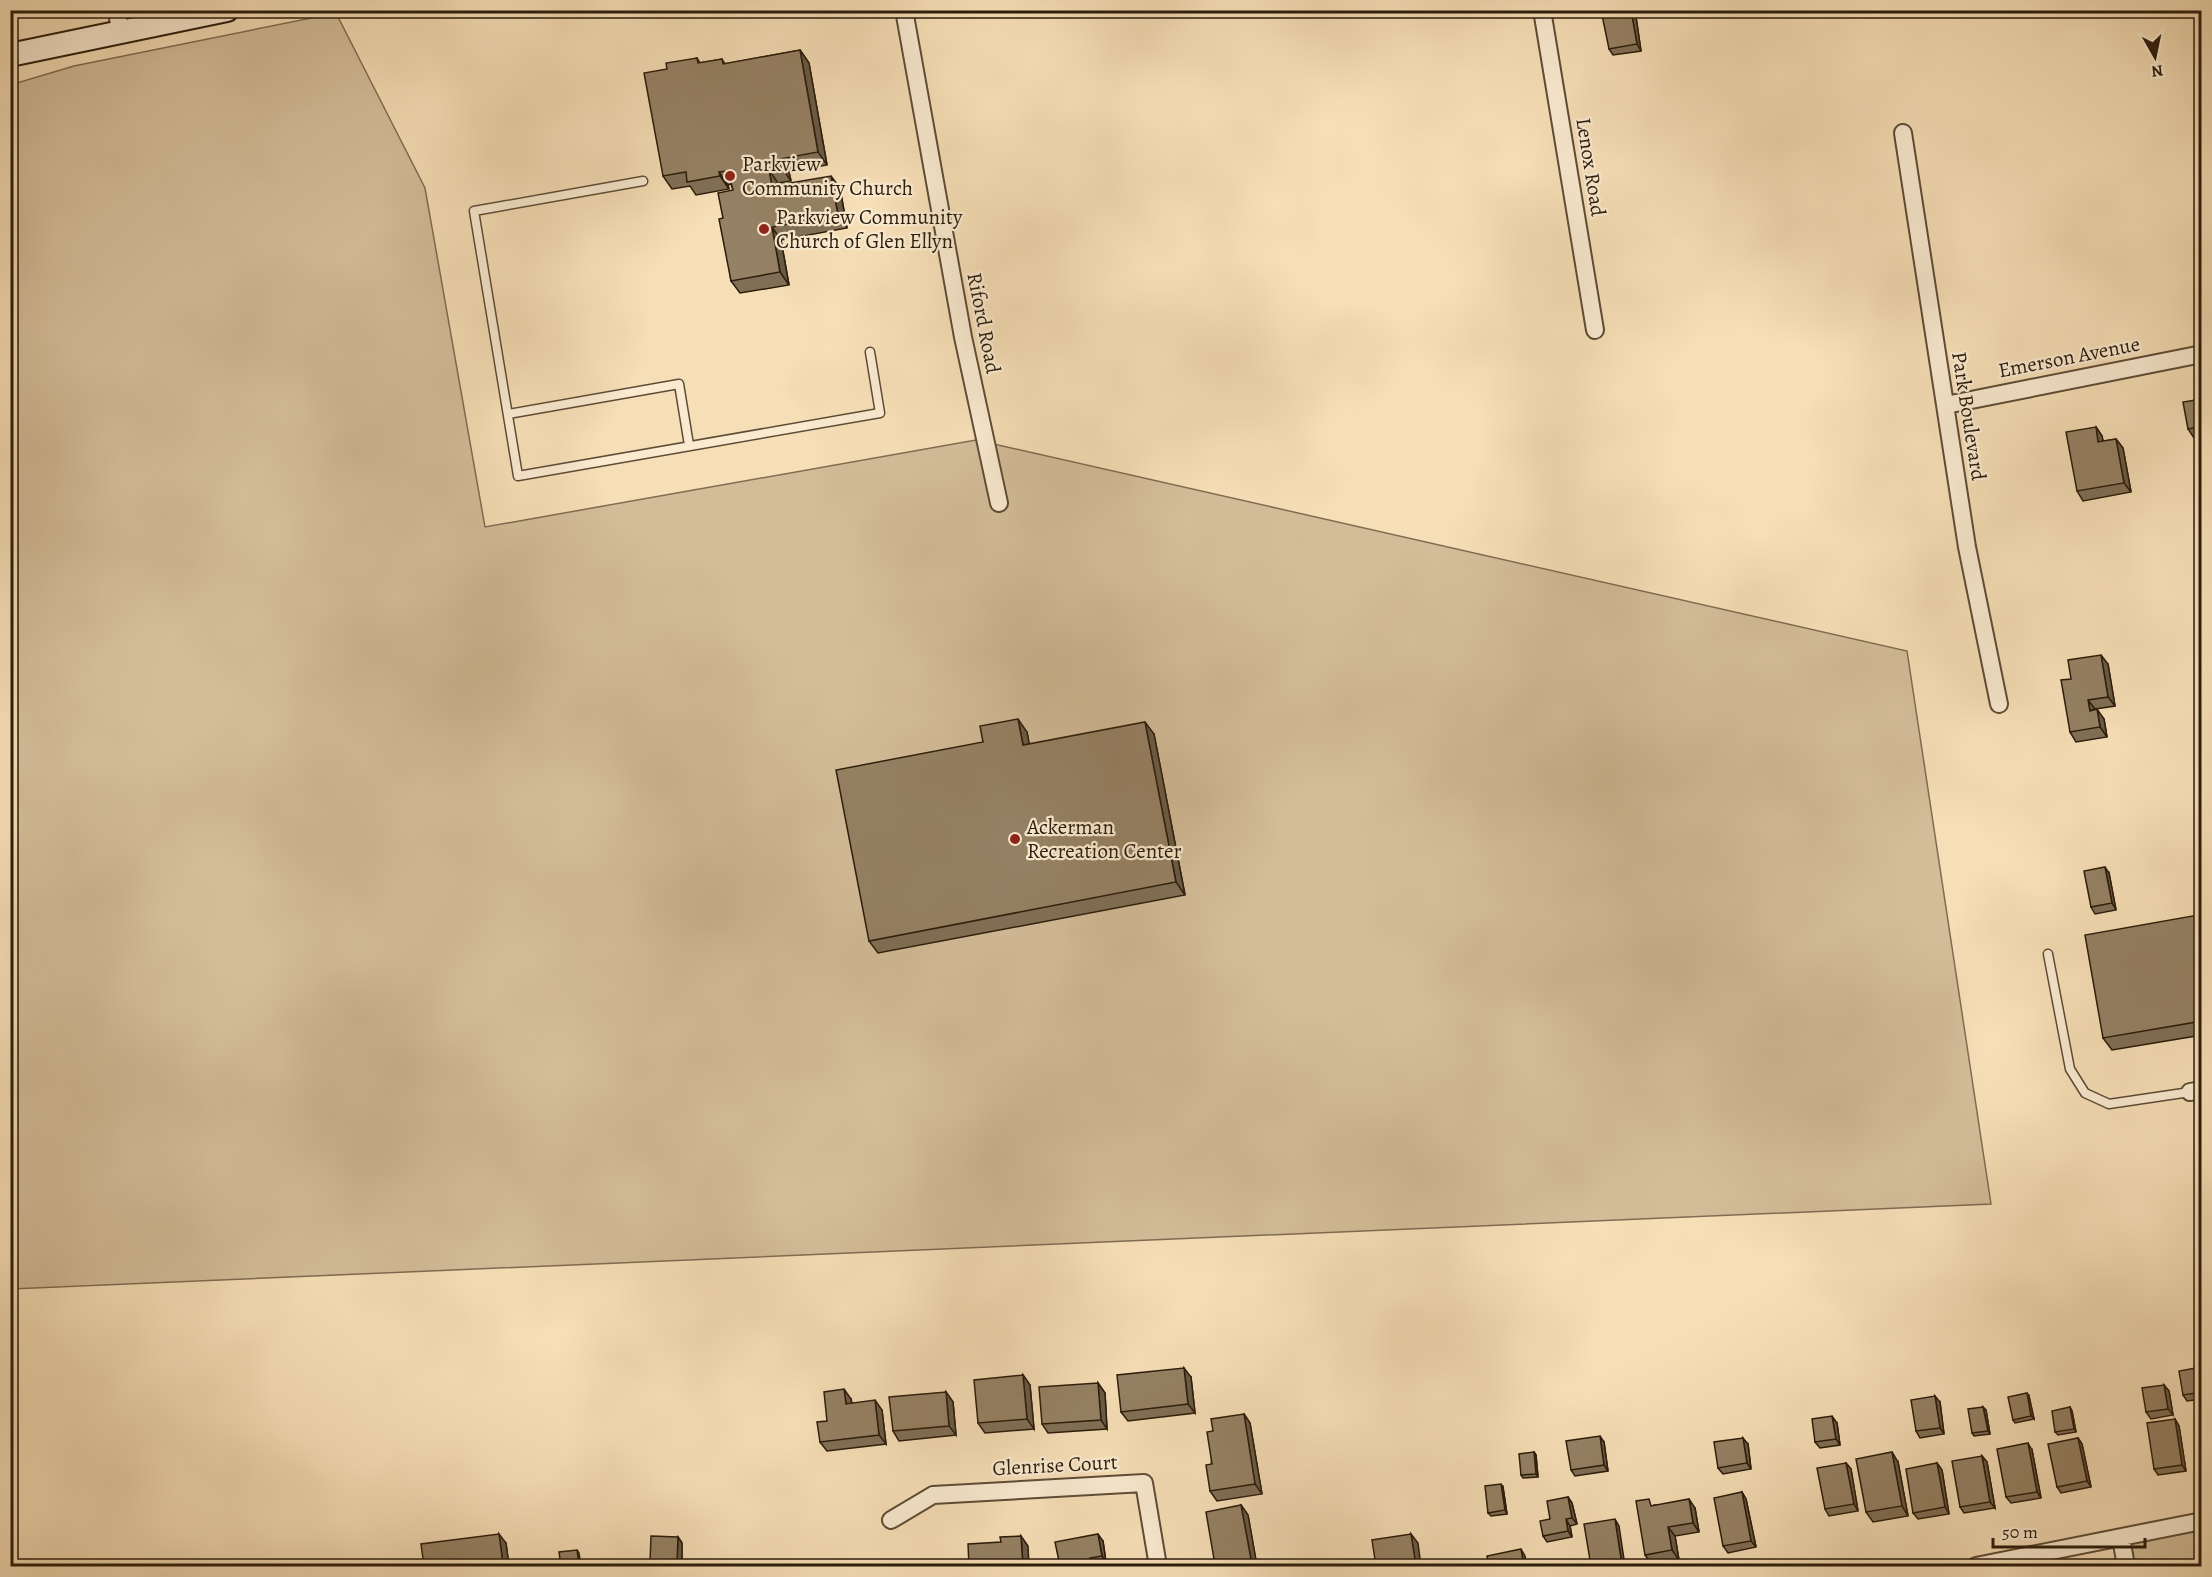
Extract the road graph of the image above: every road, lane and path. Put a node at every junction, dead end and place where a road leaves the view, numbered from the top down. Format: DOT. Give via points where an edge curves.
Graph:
graph roads {
  1 [pos="227,10"];
  2 [pos="904,10"];
  3 [pos="1542,10"];
  4 [pos="119,22"];
  5 [pos="10,55"];
  6 [pos="1903,133"];
  7 [pos="643,181"];
  8 [pos="1595,330"];
  9 [pos="870,352"];
  10 [pos="2202,354"];
  11 [pos="1946,405"];
  12 [pos="508,414"];
  13 [pos="689,445"];
  14 [pos="999,503"];
  15 [pos="1999,704"];
  16 [pos="2048,954"];
  17 [pos="2196,1091"];
  18 [pos="891,1520"];
  19 [pos="2202,1521"];
  20 [pos="2121,1538"];
  21 [pos="1158,1566"];
  22 [pos="1976,1566"];
  23 [pos="2126,1566"];
  1 -- 4 [label="main road"];
  2 -- 14 [label="street, Riford Road" via="963,337"];
  3 -- 8 [label="street, Lenox Road"];
  4 -- 5 [label="main road"];
  6 -- 11 [label="street, Park Boulevard"];
  7 -- 12 [label="lane" via="474,211"];
  9 -- 13 [label="lane" via="880,413"];
  10 -- 11 [label="street, Emerson Avenue"];
  11 -- 15 [label="street, Park Boulevard" via="1966,547"];
  12 -- 13 [label="lane" via="679,384"];
  12 -- 13 [label="lane" via="518,476"];
  16 -- 17 [label="lane" via="2070,1069 2085,1093 2109,1104"];
  18 -- 21 [label="street, Glenrise Court" via="933,1495 1144,1483"];
  19 -- 20 [label="street"];
  20 -- 22 [label="street"];
  20 -- 23 [label="street"];
}
